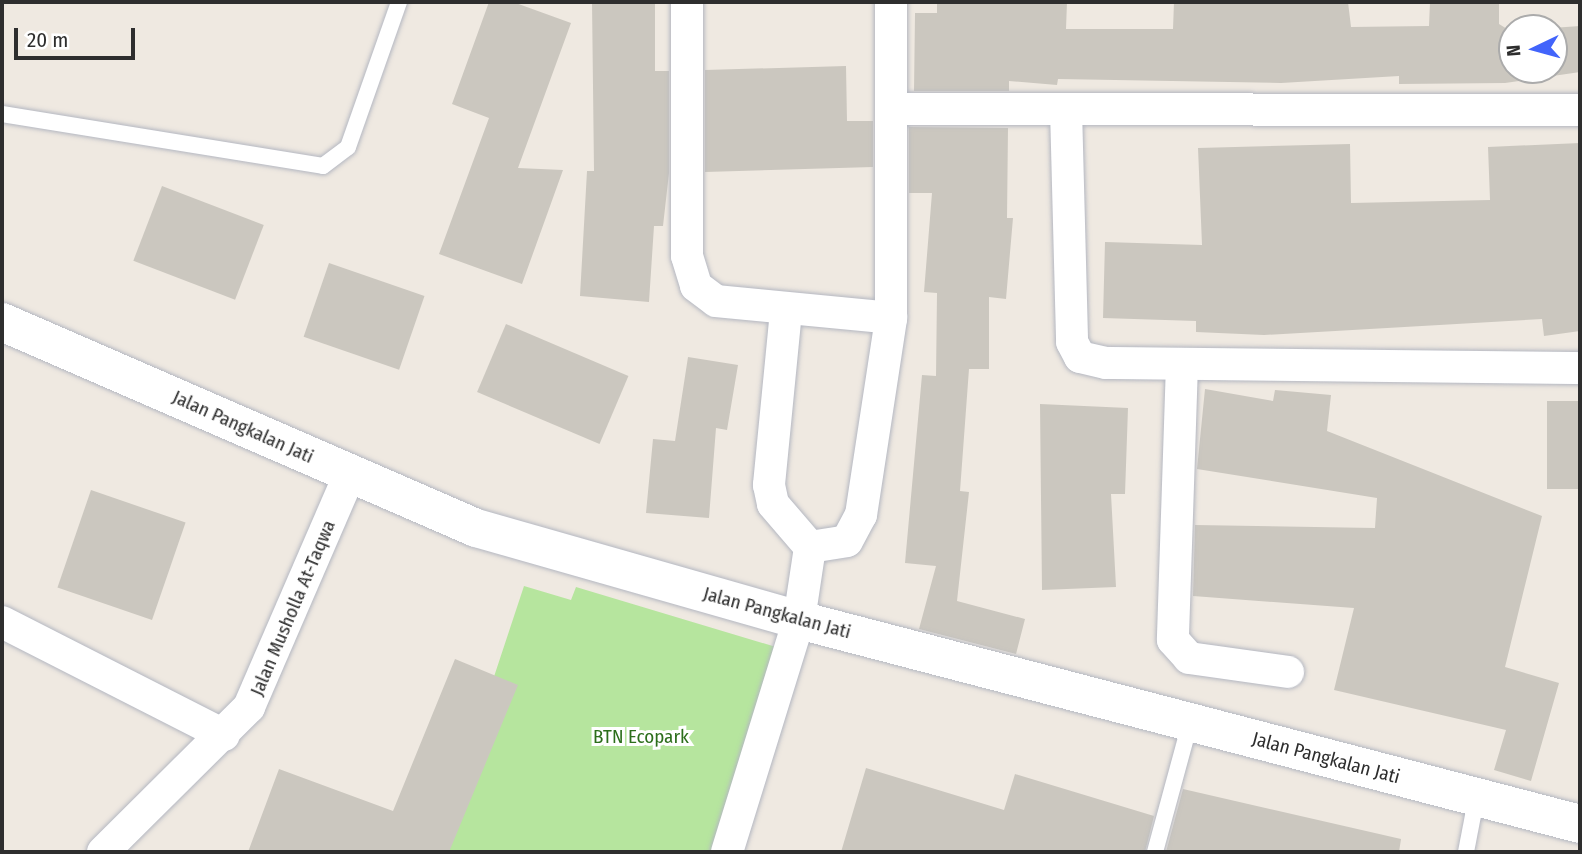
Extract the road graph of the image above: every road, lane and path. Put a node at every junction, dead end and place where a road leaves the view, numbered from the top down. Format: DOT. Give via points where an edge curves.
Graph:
graph roads {
  1 [pos="399,2"];
  2 [pos="687,2"];
  3 [pos="891,2"];
  4 [pos="891,109"];
  5 [pos="1066,109"];
  6 [pos="1580,110"];
  7 [pos="2,114"];
  8 [pos="786,311"];
  9 [pos="891,318"];
  10 [pos="2,322"];
  11 [pos="1182,364"];
  12 [pos="1580,368"];
  13 [pos="350,474"];
  14 [pos="810,547"];
  15 [pos="799,620"];
  16 [pos="2,622"];
  17 [pos="1289,672"];
  18 [pos="1190,722"];
  19 [pos="224,735"];
  20 [pos="1476,800"];
  21 [pos="1580,824"];
  22 [pos="103,852"];
  23 [pos="727,852"];
  24 [pos="1156,852"];
  25 [pos="1466,852"];
  1 -- 7 [label="lane" via="348,148 323,166"];
  2 -- 8 [label="street" via="687,256 693,276 716,301"];
  3 -- 4 [label="street"];
  4 -- 5 [label="street"];
  4 -- 9 [label="street"];
  5 -- 6 [label="street"];
  5 -- 11 [label="street" via="1072,342 1080,357 1106,363"];
  8 -- 9 [label="street"];
  8 -- 14 [label="street" via="769,485 772,505"];
  9 -- 14 [label="street" via="861,515 848,541"];
  10 -- 13 [label="main road, Jalan Pangkalan Jati"];
  11 -- 12 [label="street"];
  11 -- 17 [label="street" via="1173,640 1189,658"];
  13 -- 15 [label="main road, Jalan Pangkalan Jati" via="476,528"];
  13 -- 19 [label="street, Jalan Musholla At-Taqwa" via="270,671"];
  14 -- 15 [label="street"];
  15 -- 18 [label="main road, Jalan Pangkalan Jati"];
  15 -- 23 [label="street"];
  16 -- 19 [label="street"];
  18 -- 20 [label="main road, Jalan Pangkalan Jati"];
  18 -- 24 [label="lane"];
  19 -- 22 [label="street, Jalan Musholla At-Taqwa"];
  20 -- 21 [label="main road, Jalan Pangkalan Jati"];
  20 -- 25 [label="lane"];
}
